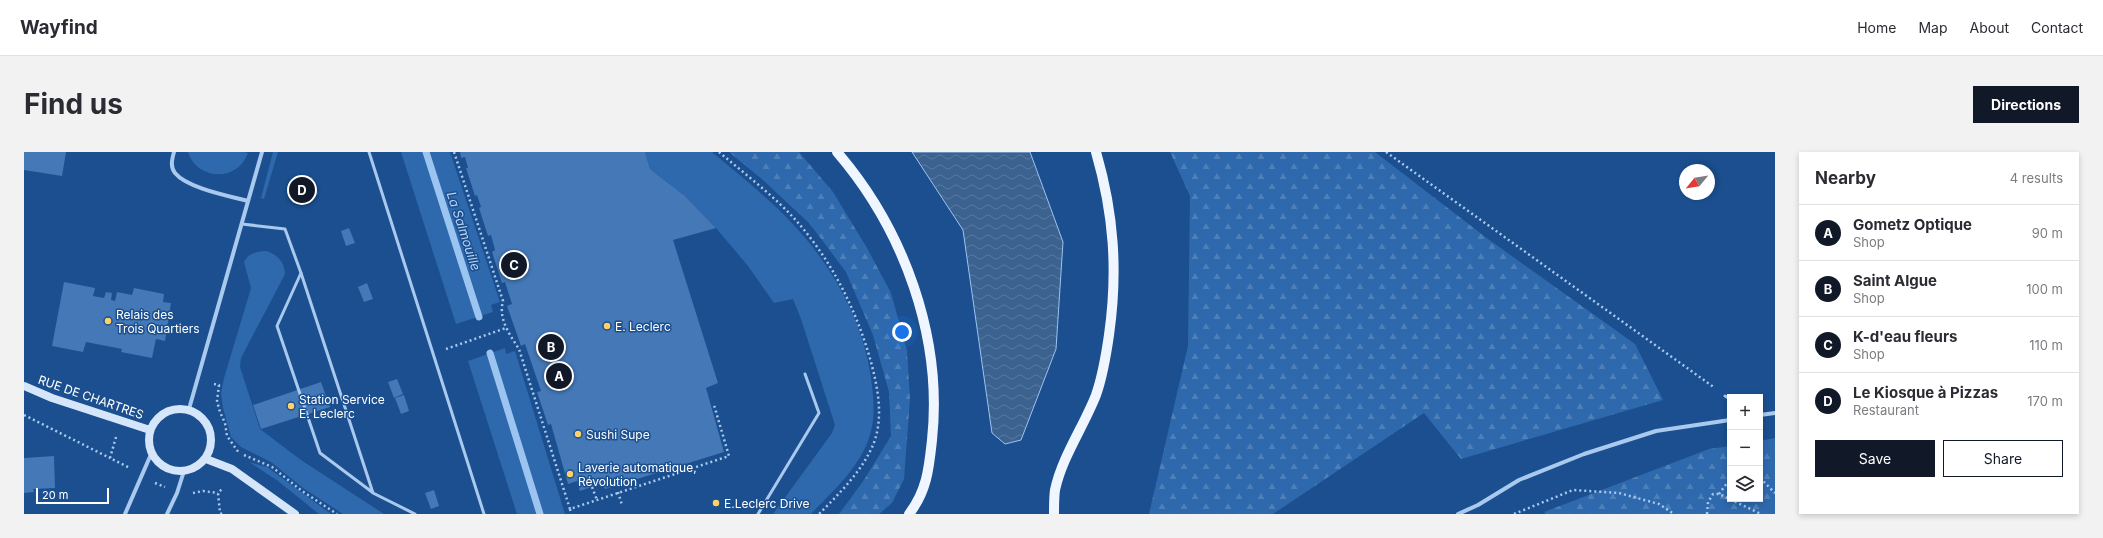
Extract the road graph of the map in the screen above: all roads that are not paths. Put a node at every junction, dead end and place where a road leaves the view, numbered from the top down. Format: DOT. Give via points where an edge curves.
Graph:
graph roads {
  1 [pos="174,152"];
  2 [pos="262,152"];
  3 [pos="368,152"];
  4 [pos="837,152"];
  5 [pos="1096,152"];
  6 [pos="248,201"];
  7 [pos="242,224"];
  8 [pos="302,273"];
  9 [pos="805,374"];
  10 [pos="24,386"];
  11 [pos="189,409"];
  12 [pos="1775,413"];
  13 [pos="1763,415"];
  14 [pos="1727,420"];
  15 [pos="150,430"];
  16 [pos="152,452"];
  17 [pos="206,458"];
  18 [pos="184,471"];
  19 [pos="373,493"];
  20 [pos="1478,505"];
  21 [pos="124,514"];
  22 [pos="167,514"];
  23 [pos="295,514"];
  24 [pos="415,514"];
  25 [pos="484,514"];
  26 [pos="758,514"];
  27 [pos="909,514"];
  28 [pos="1054,514"];
  29 [pos="1458,514"];
  30 [pos="1464,514"];
  1 -- 6 [label="street" via="174,172 183,181"];
  2 -- 6 [label="street"];
  3 -- 25 [label="lane"];
  4 -- 27 [label="main road" via="853,170 889,228 913,281 926,321 934,393 933,430 925,488"];
  5 -- 28 [label="main road" via="1107,188 1115,247 1114,303 1104,371 1055,490"];
  6 -- 7 [label="street"];
  7 -- 8 [label="lane" via="285,228"];
  7 -- 11 [label="street"];
  8 -- 19 [label="lane"];
  8 -- 19 [label="lane" via="277,326 320,453"];
  9 -- 26 [label="lane" via="819,413"];
  10 -- 15 [label="main road, RUE DE CHARTRES" via="52,398"];
  11 -- 15 [label="main road" via="179,408 161,414"];
  11 -- 17 [label="main road" via="198,413 210,429 212,439"];
  12 -- 13 [label="street"];
  14 -- 20 [label="street" via="1656,431 1584,454 1519,480"];
  15 -- 16 [label="main road"];
  16 -- 18 [label="main road" via="162,465 176,471"];
  16 -- 21 [label="street"];
  17 -- 18 [label="main road" via="192,469"];
  17 -- 23 [label="main road" via="232,469"];
  18 -- 22 [label="street" via="178,492"];
  19 -- 24 [label="lane"];
  20 -- 29 [label="street"];
  20 -- 30 [label="lane"];
}
